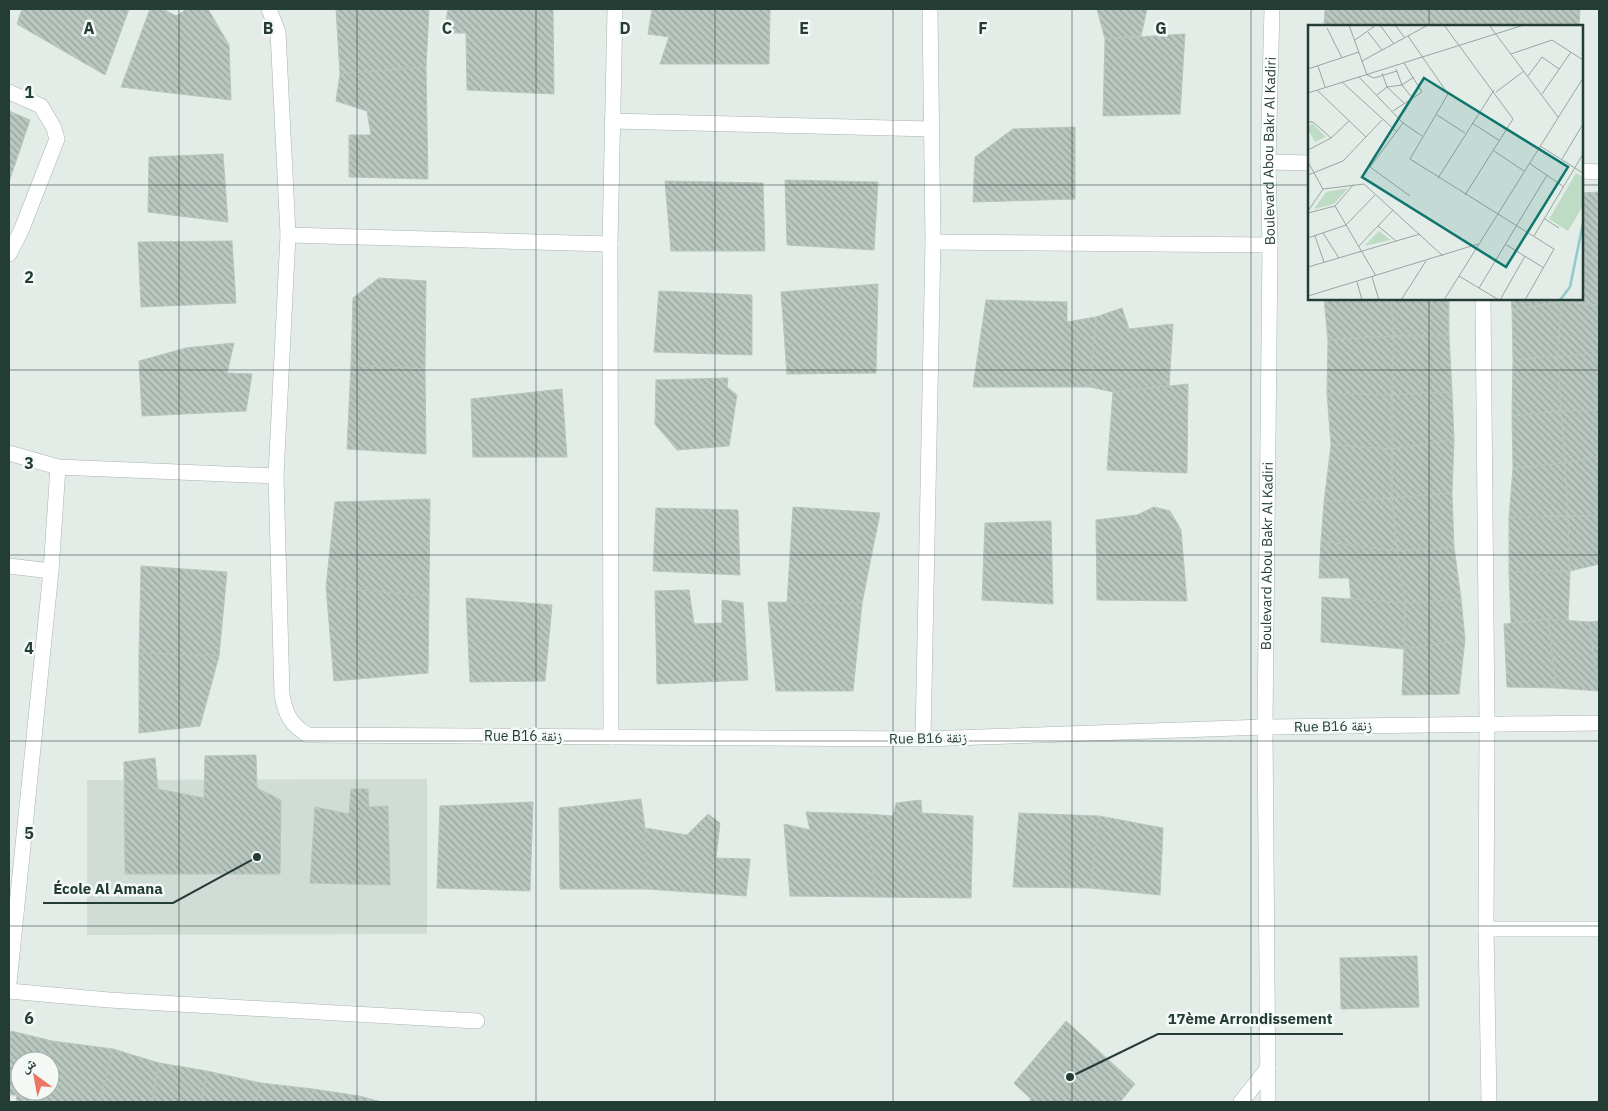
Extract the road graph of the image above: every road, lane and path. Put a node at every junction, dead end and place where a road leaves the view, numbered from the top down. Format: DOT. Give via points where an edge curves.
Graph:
graph roads {
  1 [pos="269,9"];
  2 [pos="615,9"];
  3 [pos="930,9"];
  4 [pos="1272,9"];
  5 [pos="9,92"];
  6 [pos="612,121"];
  7 [pos="931,129"];
  8 [pos="1268,162"];
  9 [pos="1308,163"];
  10 [pos="1583,171"];
  11 [pos="1599,172"];
  12 [pos="15,229"];
  13 [pos="288,235"];
  14 [pos="933,242"];
  15 [pos="610,244"];
  16 [pos="1270,245"];
  17 [pos="9,254"];
  18 [pos="1482,300"];
  19 [pos="9,453"];
  20 [pos="58,467"];
  21 [pos="276,476"];
  22 [pos="9,566"];
  23 [pos="51,571"];
  24 [pos="1599,723"];
  25 [pos="1487,724"];
  26 [pos="1265,727"];
  27 [pos="611,737"];
  28 [pos="923,740"];
  29 [pos="1486,929"];
  30 [pos="1599,929"];
  31 [pos="9,982"];
  32 [pos="9,991"];
  33 [pos="477,1022"];
  34 [pos="1268,1068"];
  35 [pos="1241,1102"];
  36 [pos="1268,1102"];
  37 [pos="1488,1102"];
  1 -- 13 [label="street, Rue B16 زنقة" via="278,32"];
  2 -- 6 [label="street"];
  3 -- 7 [label="street"];
  4 -- 8 [label="street, Boulevard Abou Bakr Al Kadiri"];
  5 -- 12 [label="street" via="41,106 57,138"];
  6 -- 7 [label="street"];
  6 -- 15 [label="street"];
  7 -- 14 [label="street"];
  8 -- 9 [label="street"];
  8 -- 16 [label="street, Boulevard Abou Bakr Al Kadiri"];
  10 -- 11 [label="street"];
  12 -- 17 [label="street"];
  13 -- 15 [label="street"];
  13 -- 21 [label="street, Rue B16 زنقة"];
  14 -- 16 [label="street"];
  14 -- 28 [label="street"];
  15 -- 27 [label="street"];
  16 -- 26 [label="street, Boulevard Abou Bakr Al Kadiri"];
  18 -- 25 [label="street"];
  19 -- 20 [label="street"];
  20 -- 21 [label="street"];
  20 -- 23 [label="street"];
  21 -- 27 [label="street, Rue B16 زنقة" via="282,695 285,711 296,728 308,735"];
  22 -- 23 [label="street"];
  23 -- 31 [label="street"];
  24 -- 25 [label="street, Rue B16 زنقة"];
  25 -- 26 [label="street, Rue B16 زنقة"];
  25 -- 29 [label="street"];
  26 -- 28 [label="street, Rue B16 زنقة"];
  26 -- 34 [label="street, Boulevard Abou Bakr Al Kadiri"];
  27 -- 28 [label="street, Rue B16 زنقة"];
  29 -- 30 [label="street"];
  29 -- 37 [label="street"];
  32 -- 33 [label="street"];
  34 -- 35 [label="street"];
  34 -- 36 [label="street, Boulevard Abou Bakr Al Kadiri"];
}
